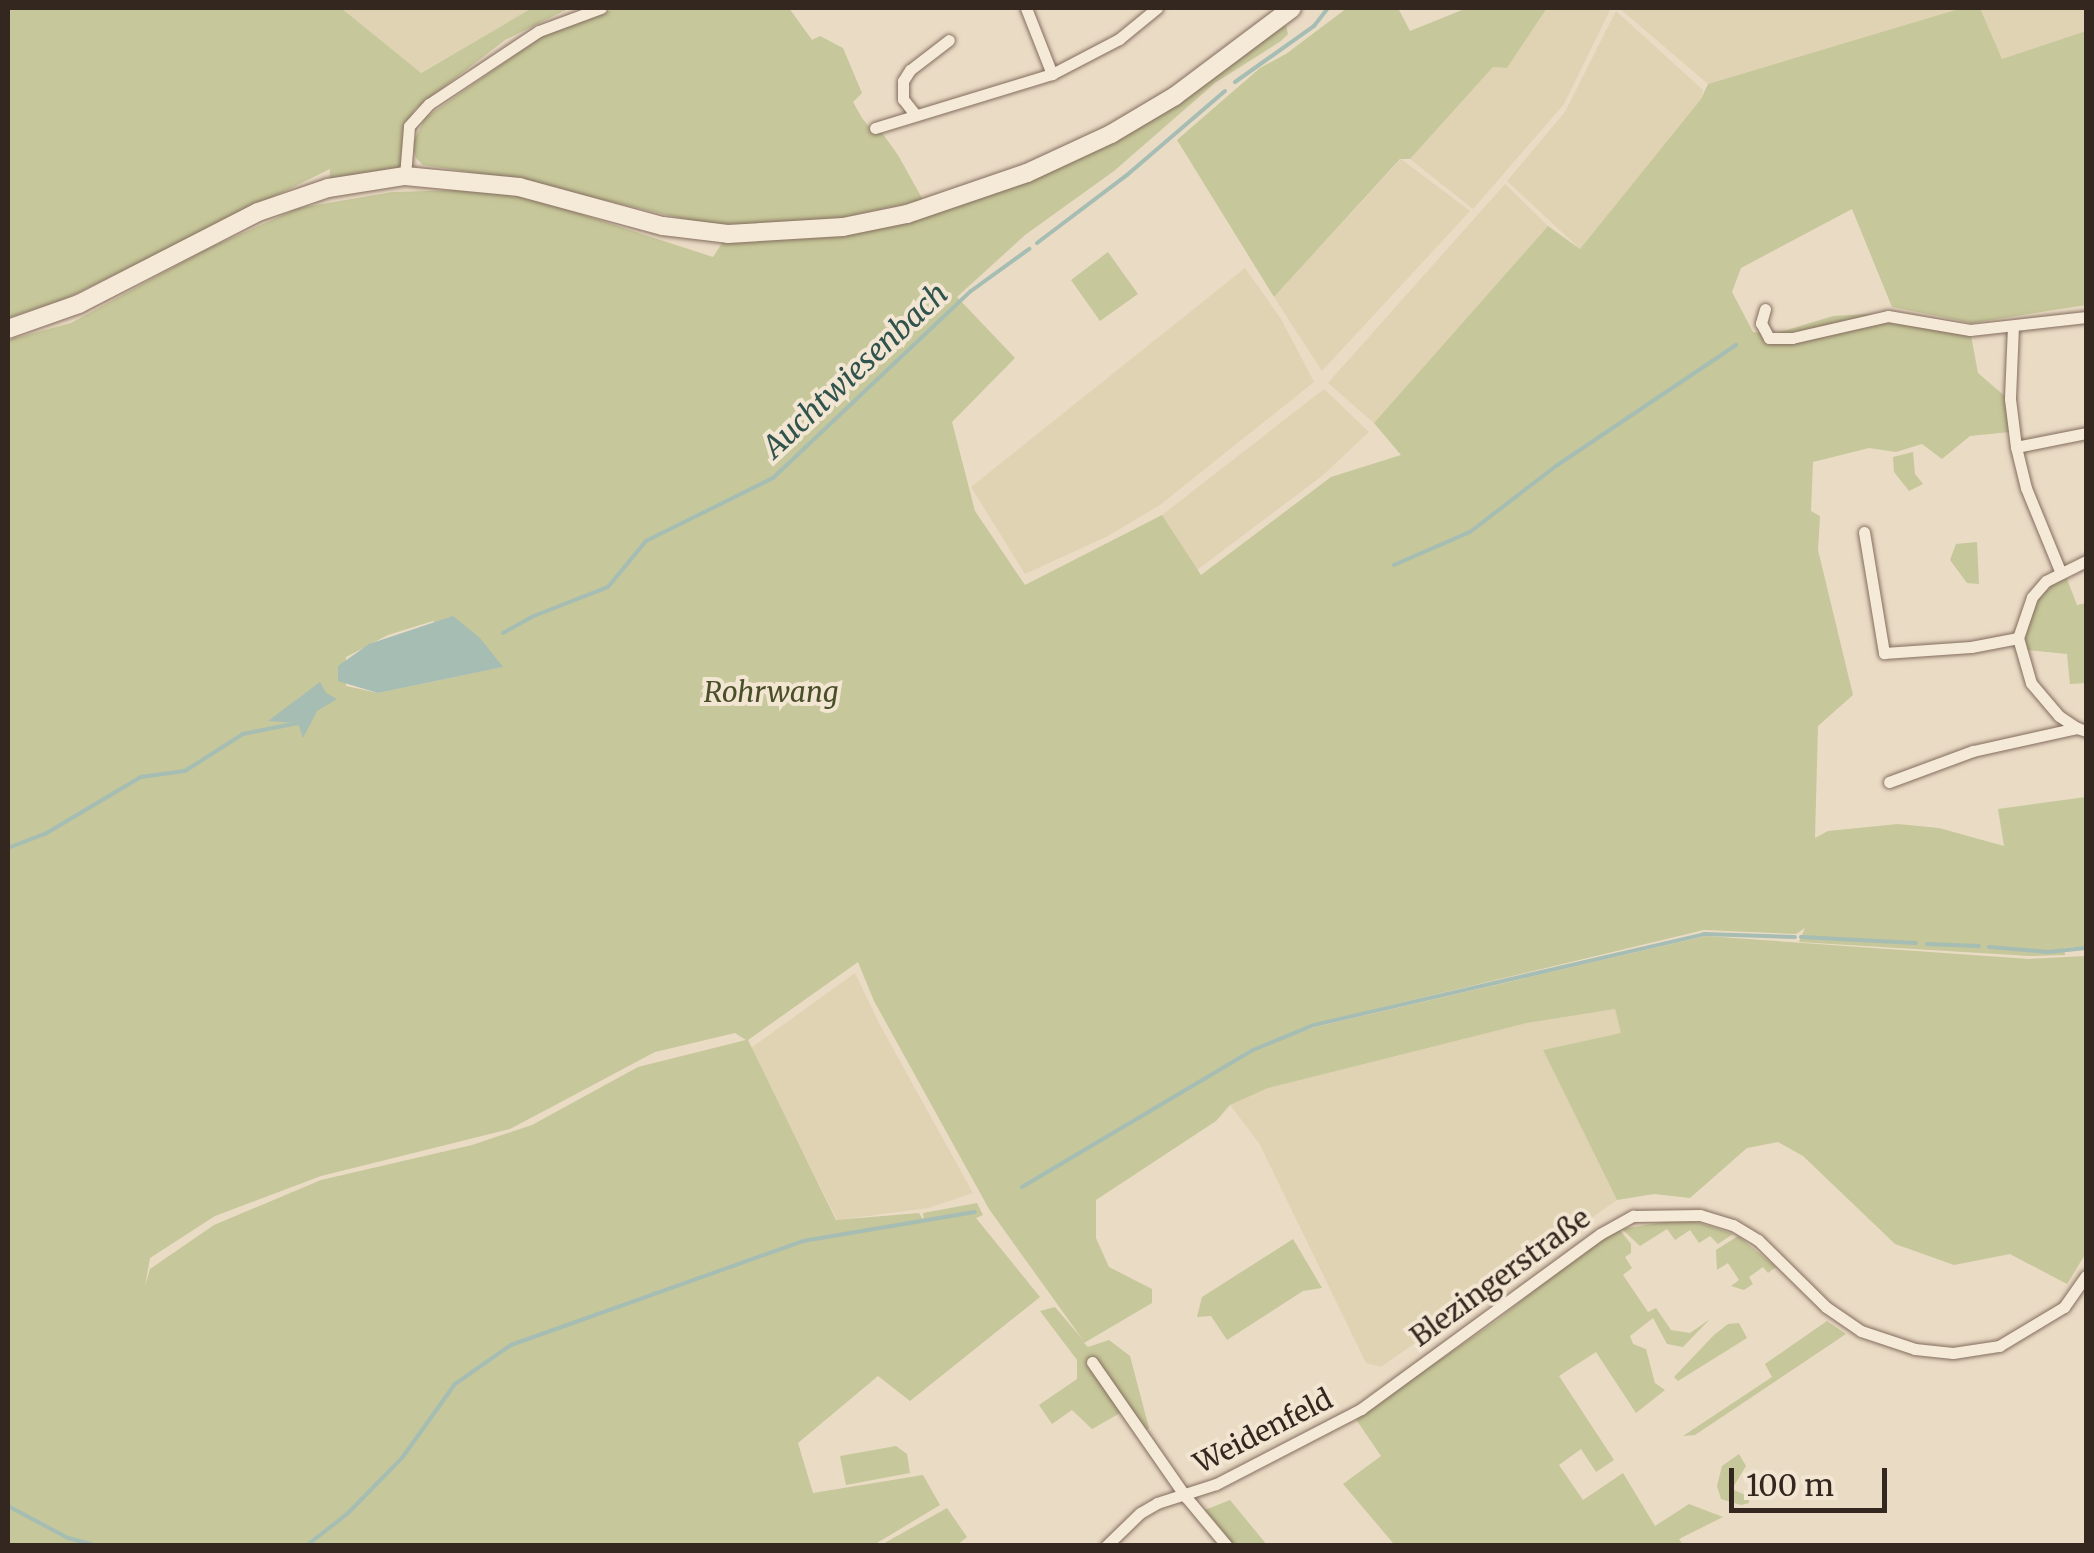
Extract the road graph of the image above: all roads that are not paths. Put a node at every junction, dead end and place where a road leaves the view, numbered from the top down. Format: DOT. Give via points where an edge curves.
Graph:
graph roads {
  1 [pos="601,8"];
  2 [pos="1026,8"];
  3 [pos="1132,8"];
  4 [pos="1157,8"];
  5 [pos="1292,8"];
  6 [pos="1141,22"];
  7 [pos="949,40"];
  8 [pos="1052,74"];
  9 [pos="914,113"];
  10 [pos="875,128"];
  11 [pos="405,176"];
  12 [pos="1765,309"];
  13 [pos="2086,317"];
  14 [pos="2013,326"];
  15 [pos="8,329"];
  16 [pos="2086,433"];
  17 [pos="2016,447"];
  18 [pos="1864,532"];
  19 [pos="2086,561"];
  20 [pos="2060,571"];
  21 [pos="2018,638"];
  22 [pos="2082,730"];
  23 [pos="1889,782"];
  24 [pos="2086,1276"];
  25 [pos="1092,1362"];
  26 [pos="1361,1409"];
  27 [pos="1186,1497"];
  28 [pos="1106,1546"];
  29 [pos="1227,1546"];
  1 -- 11 [label="street" via="539,31 430,104 409,126"];
  2 -- 8 [label="street"];
  3 -- 6 [label="street"];
  4 -- 6 [label="street"];
  5 -- 11 [label="street" via="1175,96 1111,134 962,198 843,227 695,230 519,187"];
  6 -- 8 [label="street"];
  7 -- 9 [label="street" via="903,81 903,99"];
  8 -- 9 [label="street"];
  9 -- 10 [label="street"];
  11 -- 15 [label="street" via="328,188 258,212 79,304"];
  12 -- 14 [label="street" via="1761,323 1768,338 1888,316 1970,330"];
  13 -- 14 [label="street"];
  14 -- 17 [label="street"];
  16 -- 17 [label="street"];
  17 -- 20 [label="street"];
  18 -- 21 [label="street" via="1884,653"];
  19 -- 20 [label="street"];
  20 -- 21 [label="street" via="2032,597"];
  21 -- 22 [label="street" via="2031,683 2059,716"];
  22 -- 23 [label="street" via="1973,751"];
  24 -- 26 [label="street, Blezingerstraße" via="2064,1307 2002,1345 1954,1353 1914,1350 1862,1331 1826,1307 1733,1224 1700,1215 1633,1216"];
  25 -- 27 [label="street, Weidenfeld"];
  26 -- 27 [label="street, Weidenfeld"];
  27 -- 28 [label="street, Weidenfeld" via="1140,1513"];
  27 -- 29 [label="street, Weidenfeld"];
}
